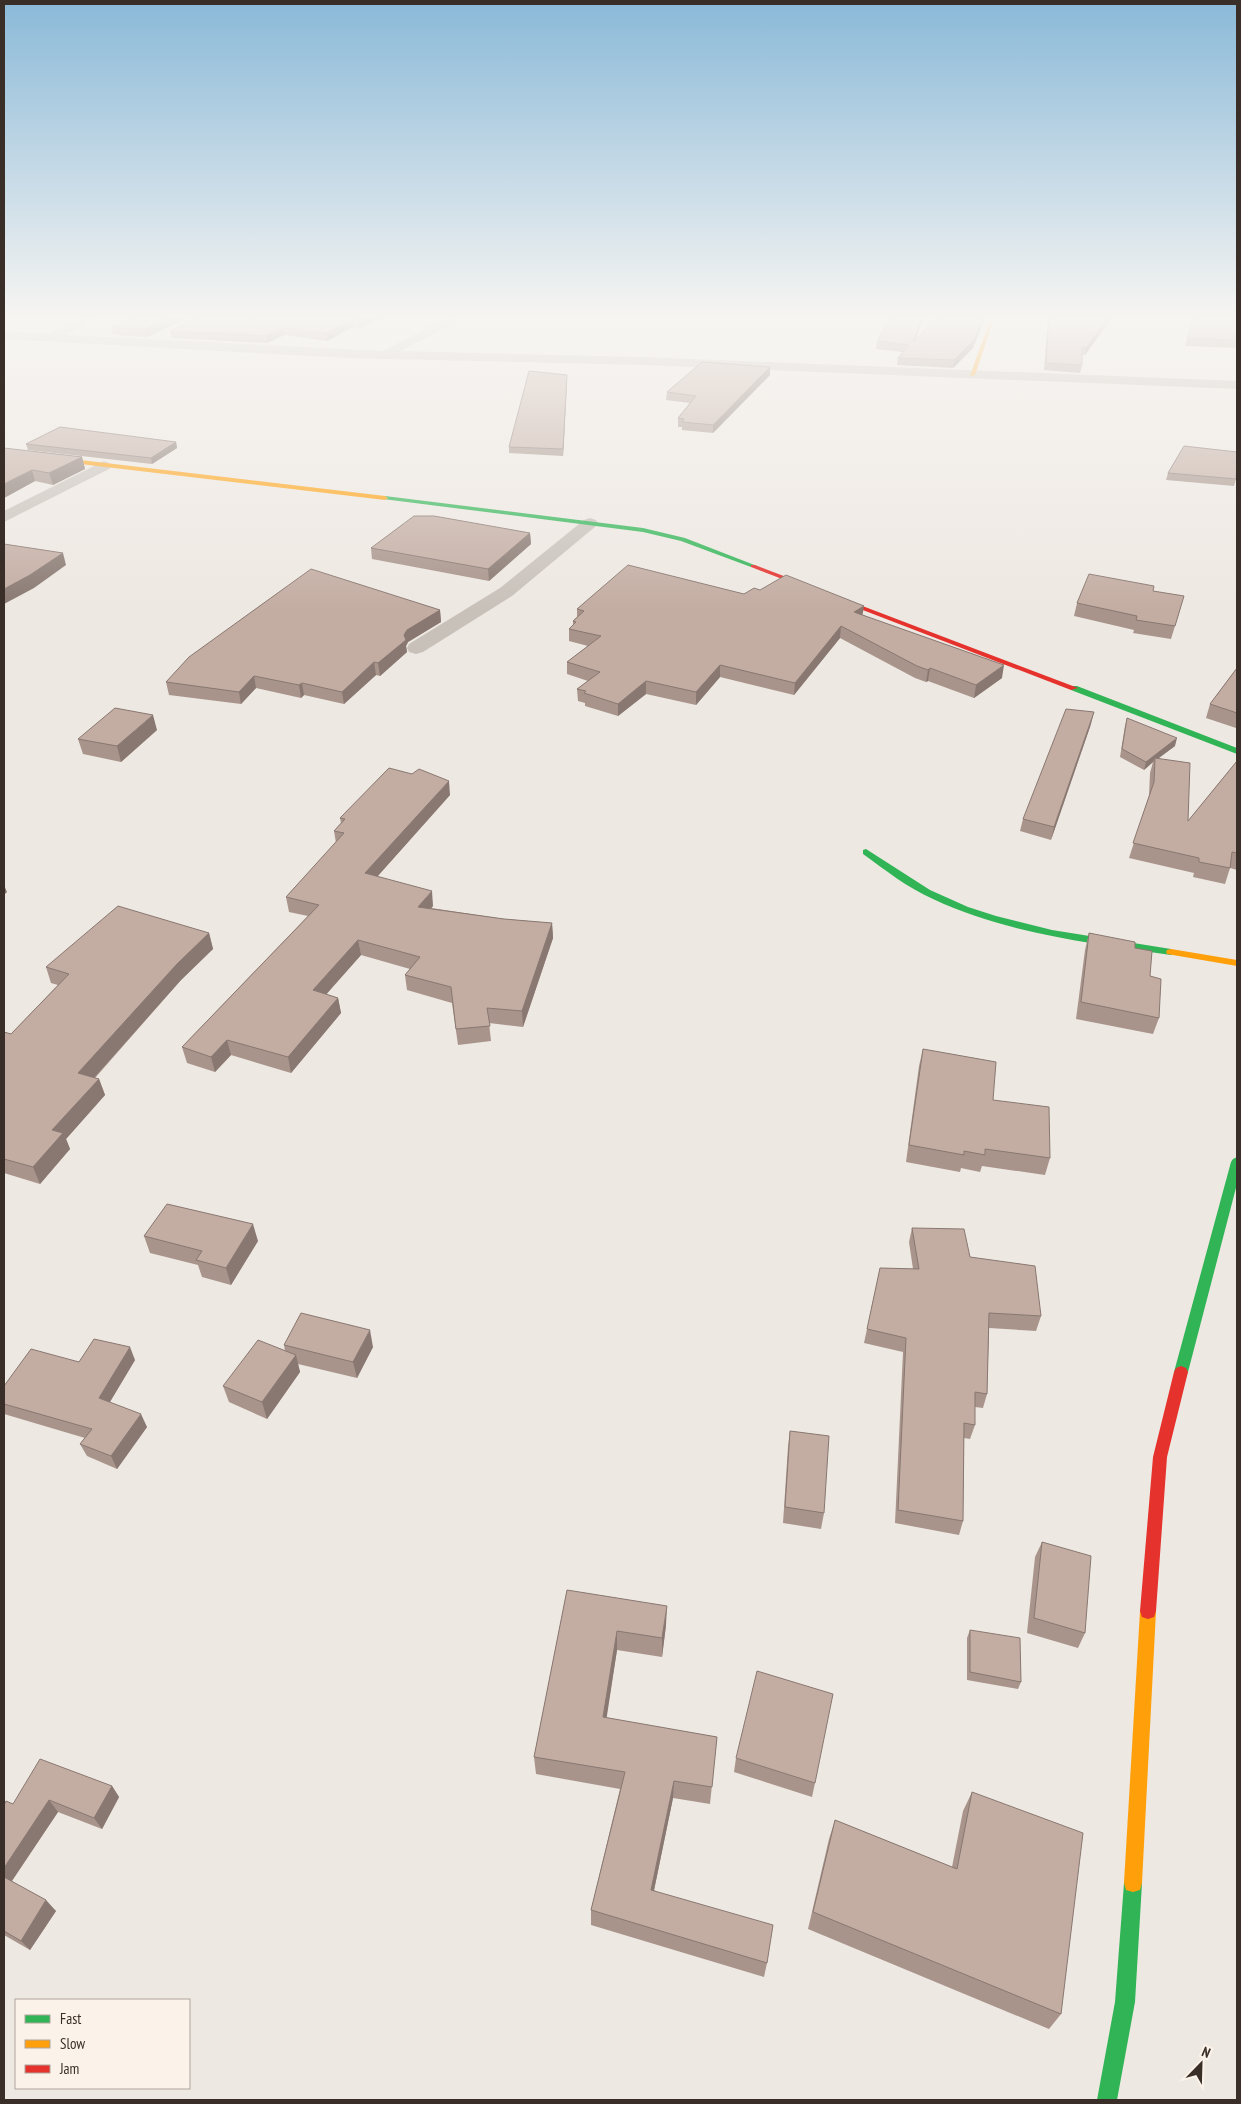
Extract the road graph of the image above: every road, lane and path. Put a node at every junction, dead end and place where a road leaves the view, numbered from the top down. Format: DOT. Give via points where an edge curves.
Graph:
graph roads {
  1 [pos="4,453"];
  2 [pos="104,466"];
  3 [pos="4,517"];
  4 [pos="590,523"];
  5 [pos="416,648"];
  6 [pos="1237,751"];
  7 [pos="866,852"];
  8 [pos="1237,963"];
  9 [pos="1237,1162"];
  10 [pos="1107,2100"];
  1 -- 2 [label="street"];
  2 -- 3 [label="street"];
  2 -- 4 [label="street"];
  4 -- 5 [label="street" via="506,592"];
  4 -- 6 [label="street" via="683,539"];
  7 -- 8 [label="street" via="924,891 989,918 1023,928"];
  9 -- 10 [label="street" via="1160,1457 1150,1573 1125,2002"];
}
